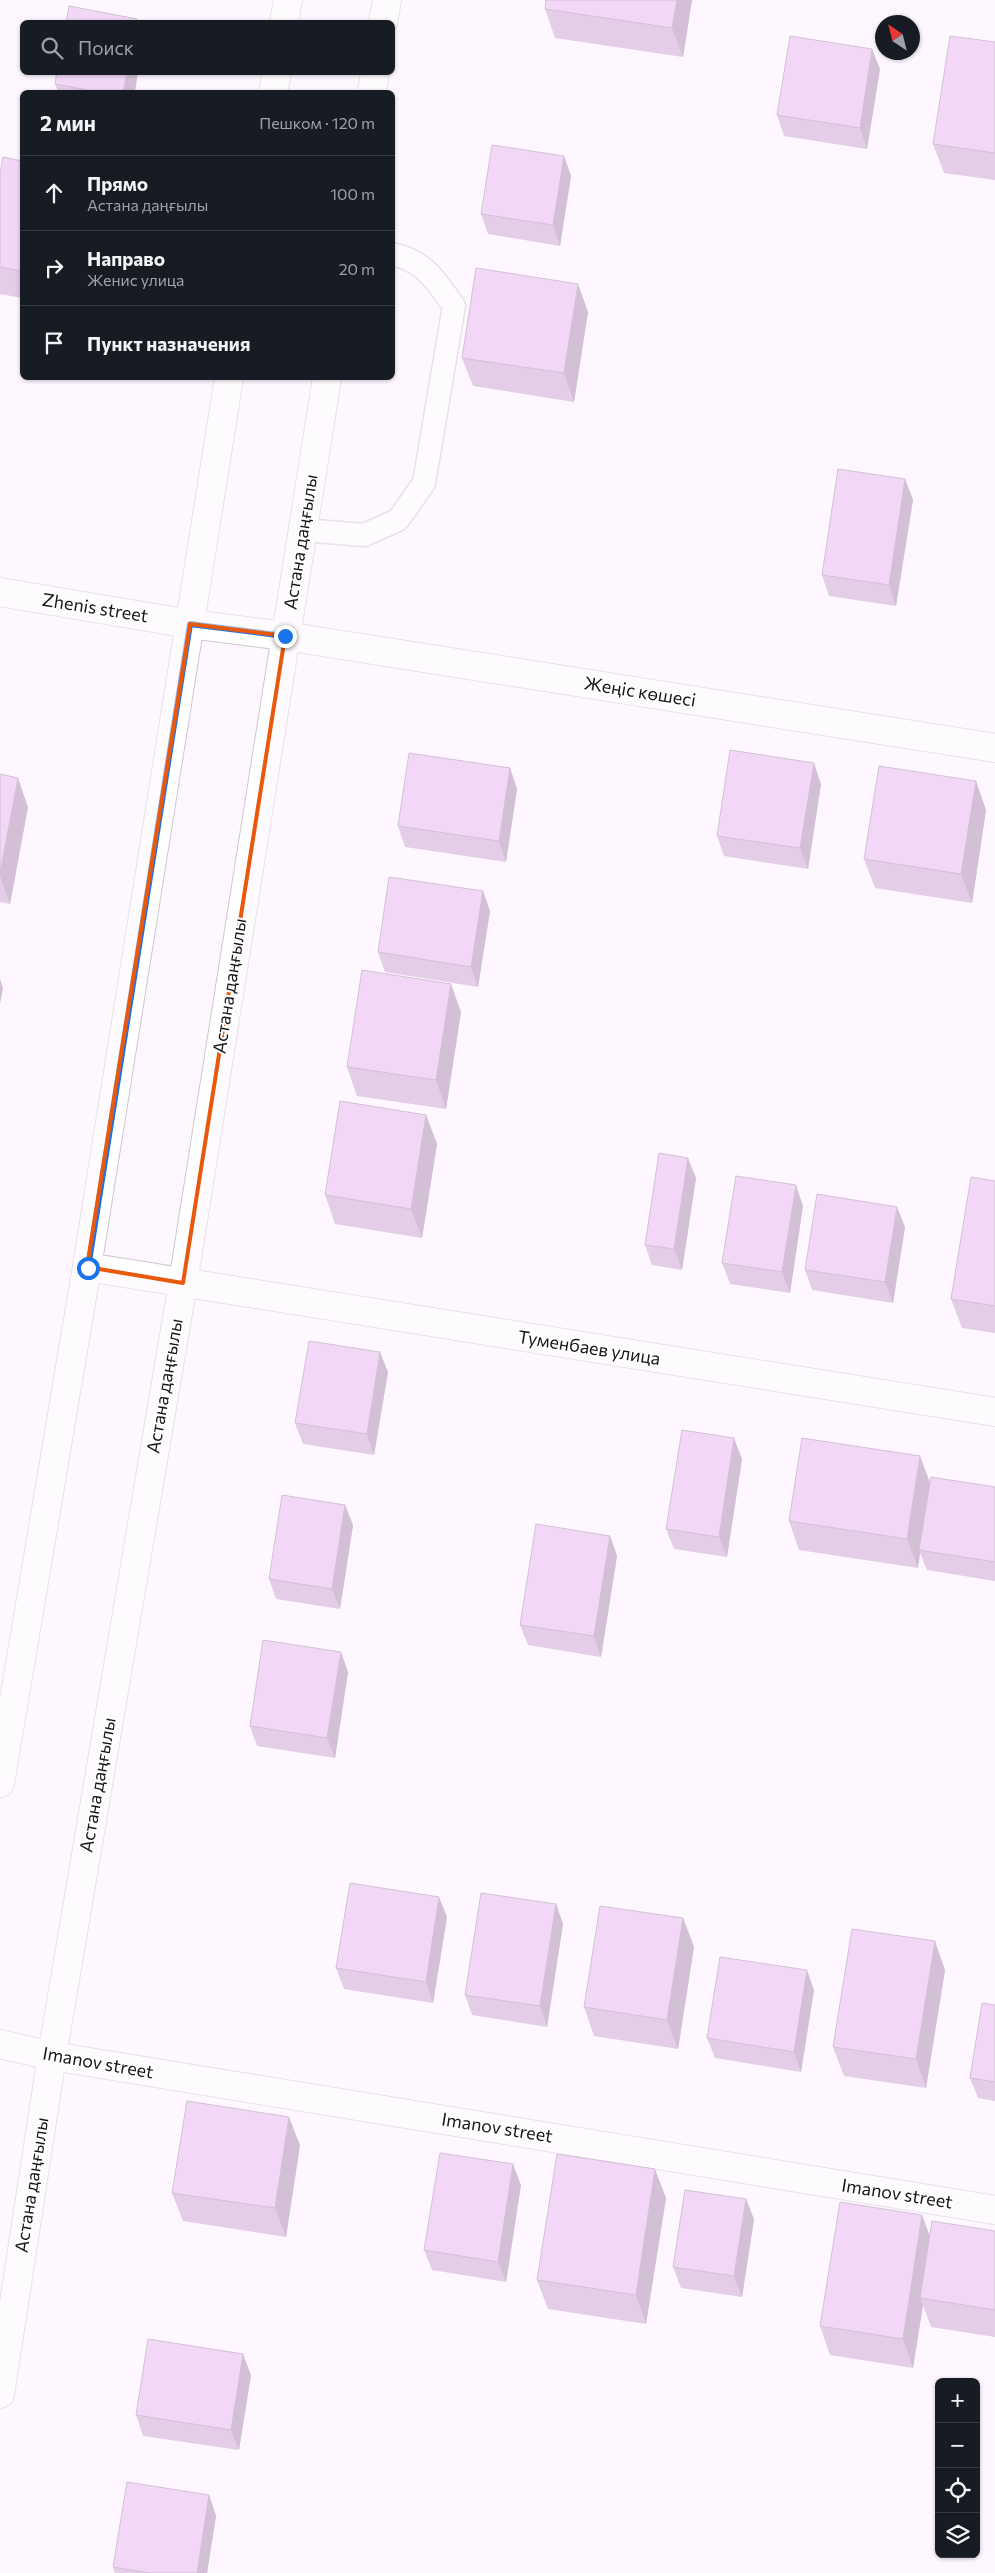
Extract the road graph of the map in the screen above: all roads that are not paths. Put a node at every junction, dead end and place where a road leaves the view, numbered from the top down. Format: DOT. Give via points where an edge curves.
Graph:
graph roads {
  1 [pos="288,0"];
  2 [pos="387,0"];
  3 [pos="284,20"];
  4 [pos="383,20"];
  5 [pos="276,75"];
  6 [pos="375,75"];
  7 [pos="273,90"];
  8 [pos="372,90"];
  9 [pos="395,255"];
  10 [pos="229,380"];
  11 [pos="327,380"];
  12 [pos="304,530"];
  13 [pos="0,592"];
  14 [pos="190,624"];
  15 [pos="285,636"];
  16 [pos="995,748"];
  17 [pos="88,1268"];
  18 [pos="183,1283"];
  19 [pos="995,1412"];
  20 [pos="0,1783"];
  21 [pos="0,2044"];
  22 [pos="52,2056"];
  23 [pos="995,2210"];
  24 [pos="0,2394"];
  1 -- 3 [label="street"];
  2 -- 4 [label="street"];
  5 -- 7 [label="street"];
  6 -- 8 [label="street"];
  9 -- 12 [label="lane" via="411,258 433,276 454,306 424,483 398,520 364,535"];
  10 -- 14 [label="street"];
  11 -- 12 [label="street, Астана даңғылы"];
  12 -- 15 [label="street, Астана даңғылы"];
  13 -- 14 [label="street, Zhenis street"];
  14 -- 15 [label="street, Zhenis street"];
  14 -- 17 [label="street"];
  15 -- 16 [label="street, Жеңіс көшесі"];
  15 -- 18 [label="street, Астана даңғылы"];
  17 -- 18 [label="street, Туменбаев улица"];
  17 -- 20 [label="street"];
  18 -- 19 [label="street, Туменбаев улица"];
  18 -- 22 [label="street, Астана даңғылы"];
  21 -- 22 [label="street, Imanov street"];
  22 -- 23 [label="street, Imanov street"];
  22 -- 24 [label="street, Астана даңғылы"];
}
